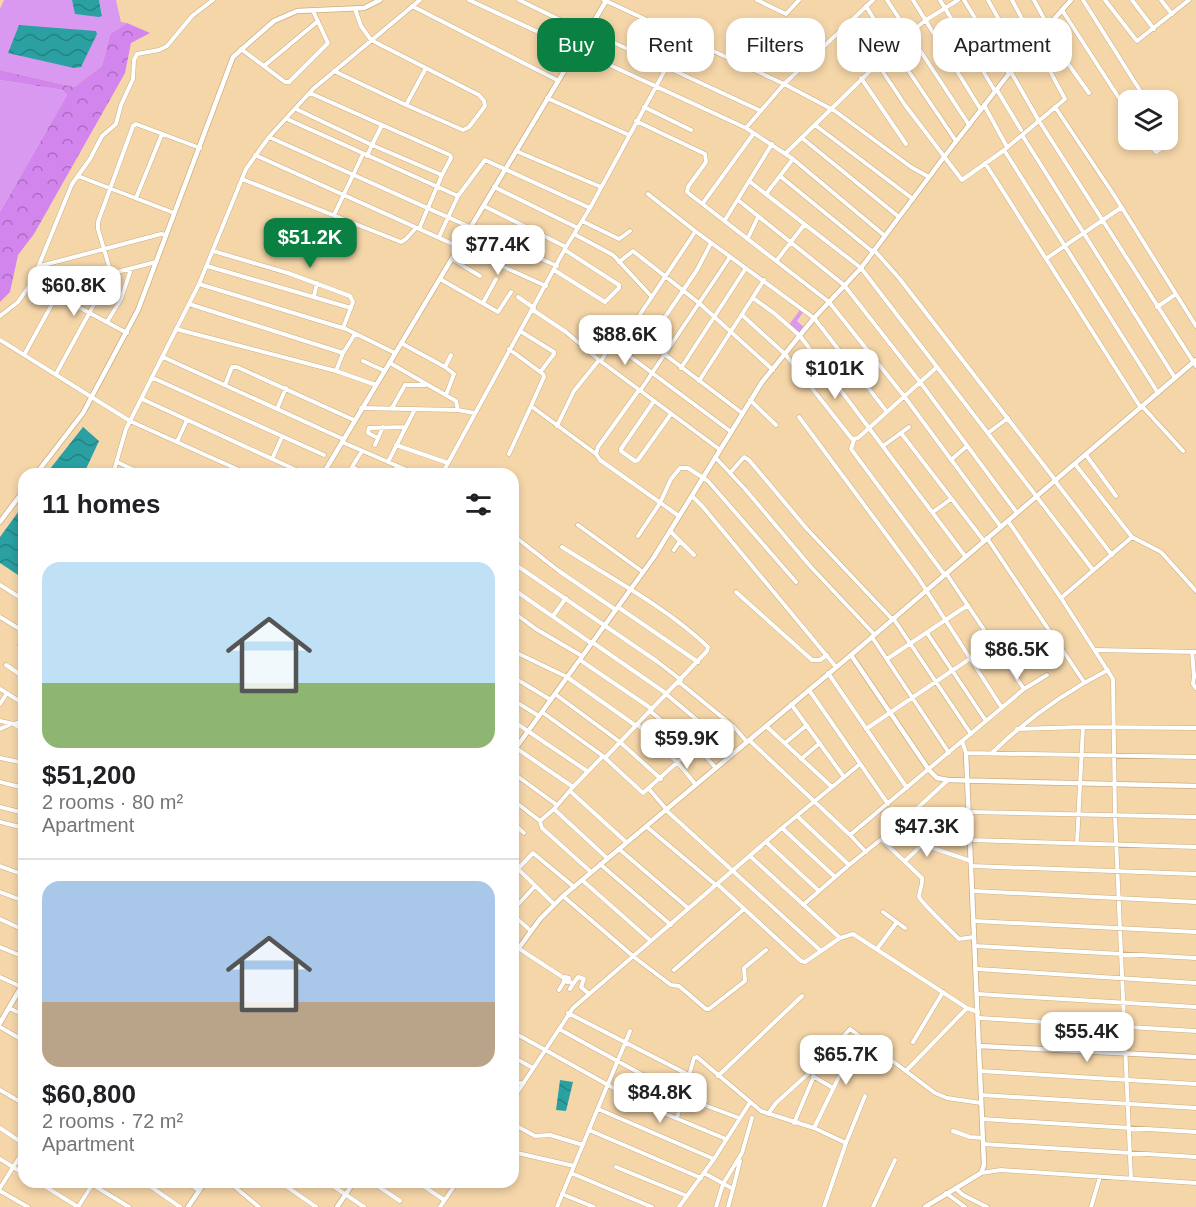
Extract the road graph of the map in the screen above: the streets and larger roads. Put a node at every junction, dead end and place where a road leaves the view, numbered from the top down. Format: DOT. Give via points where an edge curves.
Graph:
graph roads {
  1 [pos="213,0"];
  2 [pos="380,0"];
  3 [pos="420,0"];
  4 [pos="469,0"];
  5 [pos="519,0"];
  6 [pos="757,0"];
  7 [pos="799,0"];
  8 [pos="873,0"];
  9 [pos="887,0"];
  10 [pos="913,0"];
  11 [pos="940,0"];
  12 [pos="958,0"];
  13 [pos="964,0"];
  14 [pos="988,0"];
  15 [pos="1012,0"];
  16 [pos="1034,0"];
  17 [pos="1071,0"];
  18 [pos="1083,0"];
  19 [pos="1105,0"];
  20 [pos="1132,0"];
  21 [pos="1161,0"];
  22 [pos="1189,0"];
  23 [pos="605,1"];
  24 [pos="412,6"];
  25 [pos="866,6"];
  26 [pos="944,8"];
  27 [pos="355,9"];
  28 [pos="1062,10"];
  29 [pos="313,11"];
  30 [pos="1172,14"];
  31 [pos="558,18"];
  32 [pos="596,18"];
  33 [pos="642,18"];
  34 [pos="874,18"];
  35 [pos="899,18"];
  36 [pos="998,18"];
  37 [pos="1021,18"];
  38 [pos="1043,18"];
  39 [pos="1055,18"];
  40 [pos="926,20"];
  41 [pos="318,21"];
  42 [pos="921,24"];
  43 [pos="1154,29"];
  44 [pos="537,32"];
  45 [pos="371,40"];
  46 [pos="241,49"];
  47 [pos="714,51"];
  48 [pos="921,52"];
  49 [pos="264,66"];
  50 [pos="426,68"];
  51 [pos="615,69"];
  52 [pos="1072,69"];
  53 [pos="334,71"];
  54 [pos="562,72"];
  55 [pos="665,72"];
  56 [pos="676,72"];
  57 [pos="867,72"];
  58 [pos="883,72"];
  59 [pos="909,72"];
  60 [pos="1050,72"];
  61 [pos="1010,74"];
  62 [pos="861,78"];
  63 [pos="557,80"];
  64 [pos="784,84"];
  65 [pos="656,87"];
  66 [pos="996,90"];
  67 [pos="1140,90"];
  68 [pos="310,93"];
  69 [pos="1089,93"];
  70 [pos="1118,97"];
  71 [pos="547,98"];
  72 [pos="406,105"];
  73 [pos="644,107"];
  74 [pos="1055,107"];
  75 [pos="982,108"];
  76 [pos="296,109"];
  77 [pos="832,109"];
  78 [pos="761,111"];
  79 [pos="287,119"];
  80 [pos="636,121"];
  81 [pos="1039,121"];
  82 [pos="382,125"];
  83 [pos="815,125"];
  84 [pos="969,125"];
  85 [pos="746,128"];
  86 [pos="691,130"];
  87 [pos="1021,132"];
  88 [pos="754,133"];
  89 [pos="162,134"];
  90 [pos="628,135"];
  91 [pos="269,137"];
  92 [pos="802,138"];
  93 [pos="956,141"];
  94 [pos="772,144"];
  95 [pos="906,144"];
  96 [pos="372,145"];
  97 [pos="200,148"];
  98 [pos="1006,148"];
  99 [pos="516,151"];
  100 [pos="786,153"];
  101 [pos="255,155"];
  102 [pos="365,155"];
  103 [pos="944,157"];
  104 [pos="793,159"];
  105 [pos="985,163"];
  106 [pos="506,169"];
  107 [pos="353,175"];
  108 [pos="442,175"];
  109 [pos="78,176"];
  110 [pos="780,176"];
  111 [pos="930,178"];
  112 [pos="242,179"];
  113 [pos="749,182"];
  114 [pos="437,187"];
  115 [pos="494,187"];
  116 [pos="601,187"];
  117 [pos="109,188"];
  118 [pos="648,194"];
  119 [pos="766,194"];
  120 [pos="344,195"];
  121 [pos="458,196"];
  122 [pos="136,198"];
  123 [pos="913,199"];
  124 [pos="738,200"];
  125 [pos="703,204"];
  126 [pos="483,206"];
  127 [pos="1122,207"];
  128 [pos="428,208"];
  129 [pos="590,208"];
  130 [pos="175,213"];
  131 [pos="334,216"];
  132 [pos="447,217"];
  133 [pos="759,217"];
  134 [pos="900,217"];
  135 [pos="582,220"];
  136 [pos="725,220"];
  137 [pos="1102,220"];
  138 [pos="804,225"];
  139 [pos="471,227"];
  140 [pos="417,228"];
  141 [pos="578,228"];
  142 [pos="630,231"];
  143 [pos="695,231"];
  144 [pos="1083,233"];
  145 [pos="574,234"];
  146 [pos="167,236"];
  147 [pos="885,236"];
  148 [pos="439,237"];
  149 [pos="748,238"];
  150 [pos="791,242"];
  151 [pos="711,243"];
  152 [pos="1065,245"];
  153 [pos="460,246"];
  154 [pos="566,248"];
  155 [pos="105,249"];
  156 [pos="213,251"];
  157 [pos="874,251"];
  158 [pos="730,257"];
  159 [pos="1047,258"];
  160 [pos="452,259"];
  161 [pos="777,260"];
  162 [pos="157,262"];
  163 [pos="619,262"];
  164 [pos="39,266"];
  165 [pos="207,266"];
  166 [pos="555,268"];
  167 [pos="746,268"];
  168 [pos="861,268"];
  169 [pos="131,269"];
  170 [pos="111,273"];
  171 [pos="480,276"];
  172 [pos="666,278"];
  173 [pos="440,279"];
  174 [pos="496,279"];
  175 [pos="764,280"];
  176 [pos="32,282"];
  177 [pos="317,283"];
  178 [pos="199,284"];
  179 [pos="844,285"];
  180 [pos="546,286"];
  181 [pos="683,290"];
  182 [pos="47,291"];
  183 [pos="511,292"];
  184 [pos="1176,294"];
  185 [pos="57,296"];
  186 [pos="314,297"];
  187 [pos="518,297"];
  188 [pos="652,297"];
  189 [pos="753,298"];
  190 [pos="829,302"];
  191 [pos="483,303"];
  192 [pos="699,303"];
  193 [pos="189,304"];
  194 [pos="1157,307"];
  195 [pos="351,308"];
  196 [pos="534,309"];
  197 [pos="91,314"];
  198 [pos="742,315"];
  199 [pos="0,316"];
  200 [pos="716,318"];
  201 [pos="814,318"];
  202 [pos="107,322"];
  203 [pos="1196,326"];
  204 [pos="343,328"];
  205 [pos="631,328"];
  206 [pos="176,330"];
  207 [pos="520,331"];
  208 [pos="732,332"];
  209 [pos="127,333"];
  210 [pos="355,334"];
  211 [pos="800,336"];
  212 [pos="0,339"];
  213 [pos="648,342"];
  214 [pos="401,343"];
  215 [pos="612,343"];
  216 [pos="509,350"];
  217 [pos="343,353"];
  218 [pos="395,353"];
  219 [pos="785,354"];
  220 [pos="24,355"];
  221 [pos="451,355"];
  222 [pos="663,355"];
  223 [pos="163,357"];
  224 [pos="600,360"];
  225 [pos="363,361"];
  226 [pos="1195,362"];
  227 [pos="390,363"];
  228 [pos="445,367"];
  229 [pos="937,367"];
  230 [pos="681,368"];
  231 [pos="773,370"];
  232 [pos="336,371"];
  233 [pos="385,371"];
  234 [pos="541,371"];
  235 [pos="652,372"];
  236 [pos="56,374"];
  237 [pos="411,376"];
  238 [pos="153,378"];
  239 [pos="1175,378"];
  240 [pos="699,381"];
  241 [pos="920,382"];
  242 [pos="225,385"];
  243 [pos="376,385"];
  244 [pos="405,385"];
  245 [pos="426,385"];
  246 [pos="286,388"];
  247 [pos="640,390"];
  248 [pos="1158,393"];
  249 [pos="446,395"];
  250 [pos="904,396"];
  251 [pos="92,398"];
  252 [pos="142,399"];
  253 [pos="750,400"];
  254 [pos="654,401"];
  255 [pos="531,406"];
  256 [pos="1141,407"];
  257 [pos="361,408"];
  258 [pos="391,408"];
  259 [pos="277,409"];
  260 [pos="415,409"];
  261 [pos="458,410"];
  262 [pos="886,412"];
  263 [pos="474,413"];
  264 [pos="742,413"];
  265 [pos="671,414"];
  266 [pos="800,417"];
  267 [pos="1008,418"];
  268 [pos="187,420"];
  269 [pos="354,420"];
  270 [pos="130,421"];
  271 [pos="776,425"];
  272 [pos="557,426"];
  273 [pos="383,427"];
  274 [pos="909,427"];
  275 [pos="405,428"];
  276 [pos="870,428"];
  277 [pos="730,432"];
  278 [pos="901,433"];
  279 [pos="988,433"];
  280 [pos="282,436"];
  281 [pos="378,438"];
  282 [pos="342,440"];
  283 [pos="854,440"];
  284 [pos="177,442"];
  285 [pos="375,445"];
  286 [pos="396,446"];
  287 [pos="883,446"];
  288 [pos="967,446"];
  289 [pos="719,449"];
  290 [pos="362,451"];
  291 [pos="1183,451"];
  292 [pos="509,454"];
  293 [pos="596,454"];
  294 [pos="324,455"];
  295 [pos="1086,455"];
  296 [pos="715,456"];
  297 [pos="272,459"];
  298 [pos="951,460"];
  299 [pos="117,462"];
  300 [pos="388,462"];
  301 [pos="448,463"];
  302 [pos="1075,464"];
  303 [pos="397,466"];
  304 [pos="352,467"];
  305 [pos="41,468"];
  306 [pos="116,468"];
  307 [pos="130,468"];
  308 [pos="235,468"];
  309 [pos="292,468"];
  310 [pos="326,468"];
  311 [pos="402,468"];
  312 [pos="445,468"];
  313 [pos="730,473"];
  314 [pos="703,476"];
  315 [pos="1055,481"];
  316 [pos="691,495"];
  317 [pos="1116,496"];
  318 [pos="18,498"];
  319 [pos="1037,498"];
  320 [pos="951,499"];
  321 [pos="660,502"];
  322 [pos="933,512"];
  323 [pos="1017,514"];
  324 [pos="679,516"];
  325 [pos="1008,521"];
  326 [pos="0,522"];
  327 [pos="578,525"];
  328 [pos="1001,527"];
  329 [pos="670,531"];
  330 [pos="638,536"];
  331 [pos="1132,537"];
  332 [pos="519,540"];
  333 [pos="986,540"];
  334 [pos="680,541"];
  335 [pos="562,547"];
  336 [pos="674,550"];
  337 [pos="694,555"];
  338 [pos="1112,555"];
  339 [pos="965,556"];
  340 [pos="519,568"];
  341 [pos="1093,570"];
  342 [pos="643,572"];
  343 [pos="945,573"];
  344 [pos="796,582"];
  345 [pos="0,585"];
  346 [pos="630,590"];
  347 [pos="926,590"];
  348 [pos="1196,591"];
  349 [pos="736,592"];
  350 [pos="519,593"];
  351 [pos="18,596"];
  352 [pos="566,598"];
  353 [pos="1061,598"];
  354 [pos="968,605"];
  355 [pos="617,608"];
  356 [pos="519,616"];
  357 [pos="553,616"];
  358 [pos="0,617"];
  359 [pos="893,618"];
  360 [pos="945,621"];
  361 [pos="605,625"];
  362 [pos="18,628"];
  363 [pos="927,633"];
  364 [pos="873,635"];
  365 [pos="592,643"];
  366 [pos="993,643"];
  367 [pos="910,644"];
  368 [pos="1095,650"];
  369 [pos="1194,652"];
  370 [pos="519,654"];
  371 [pos="827,655"];
  372 [pos="851,655"];
  373 [pos="581,658"];
  374 [pos="887,659"];
  375 [pos="972,659"];
  376 [pos="698,662"];
  377 [pos="6,665"];
  378 [pos="836,667"];
  379 [pos="1108,670"];
  380 [pos="952,672"];
  381 [pos="18,673"];
  382 [pos="828,673"];
  383 [pos="1047,675"];
  384 [pos="1195,676"];
  385 [pos="567,677"];
  386 [pos="519,681"];
  387 [pos="680,681"];
  388 [pos="936,682"];
  389 [pos="1084,682"];
  390 [pos="1196,688"];
  391 [pos="0,689"];
  392 [pos="1024,689"];
  393 [pos="808,690"];
  394 [pos="7,693"];
  395 [pos="555,694"];
  396 [pos="667,694"];
  397 [pos="913,699"];
  398 [pos="18,700"];
  399 [pos="550,700"];
  400 [pos="519,703"];
  401 [pos="0,704"];
  402 [pos="791,704"];
  403 [pos="1002,708"];
  404 [pos="651,710"];
  405 [pos="540,714"];
  406 [pos="890,714"];
  407 [pos="0,721"];
  408 [pos="986,721"];
  409 [pos="12,724"];
  410 [pos="519,724"];
  411 [pos="636,724"];
  412 [pos="18,725"];
  413 [pos="18,725"];
  414 [pos="807,725"];
  415 [pos="766,726"];
  416 [pos="1083,727"];
  417 [pos="1113,727"];
  418 [pos="0,729"];
  419 [pos="867,729"];
  420 [pos="1017,729"];
  421 [pos="1196,729"];
  422 [pos="529,730"];
  423 [pos="971,734"];
  424 [pos="748,741"];
  425 [pos="962,741"];
  426 [pos="620,742"];
  427 [pos="519,743"];
  428 [pos="785,743"];
  429 [pos="820,743"];
  430 [pos="696,747"];
  431 [pos="519,753"];
  432 [pos="949,753"];
  433 [pos="966,753"];
  434 [pos="993,753"];
  435 [pos="1082,753"];
  436 [pos="1114,754"];
  437 [pos="604,757"];
  438 [pos="1196,757"];
  439 [pos="0,758"];
  440 [pos="801,759"];
  441 [pos="18,762"];
  442 [pos="678,764"];
  443 [pos="860,764"];
  444 [pos="716,768"];
  445 [pos="929,770"];
  446 [pos="587,771"];
  447 [pos="844,777"];
  448 [pos="519,778"];
  449 [pos="661,779"];
  450 [pos="948,780"];
  451 [pos="968,781"];
  452 [pos="0,782"];
  453 [pos="1080,783"];
  454 [pos="1114,784"];
  455 [pos="696,785"];
  456 [pos="18,786"];
  457 [pos="1196,786"];
  458 [pos="832,787"];
  459 [pos="907,788"];
  460 [pos="571,789"];
  461 [pos="649,789"];
  462 [pos="814,803"];
  463 [pos="888,804"];
  464 [pos="519,805"];
  465 [pos="0,807"];
  466 [pos="556,807"];
  467 [pos="18,811"];
  468 [pos="667,811"];
  469 [pos="969,812"];
  470 [pos="1079,814"];
  471 [pos="797,816"];
  472 [pos="1115,816"];
  473 [pos="909,817"];
  474 [pos="1196,818"];
  475 [pos="540,821"];
  476 [pos="0,822"];
  477 [pos="899,825"];
  478 [pos="18,826"];
  479 [pos="647,827"];
  480 [pos="519,828"];
  481 [pos="782,828"];
  482 [pos="524,833"];
  483 [pos="850,835"];
  484 [pos="882,840"];
  485 [pos="970,840"];
  486 [pos="626,842"];
  487 [pos="766,842"];
  488 [pos="1077,843"];
  489 [pos="1118,844"];
  490 [pos="922,845"];
  491 [pos="1196,847"];
  492 [pos="619,849"];
  493 [pos="866,852"];
  494 [pos="750,856"];
  495 [pos="607,858"];
  496 [pos="905,861"];
  497 [pos="600,864"];
  498 [pos="971,864"];
  499 [pos="849,865"];
  500 [pos="0,866"];
  501 [pos="519,868"];
  502 [pos="519,870"];
  503 [pos="733,870"];
  504 [pos="1118,871"];
  505 [pos="591,872"];
  506 [pos="18,873"];
  507 [pos="1196,874"];
  508 [pos="835,877"];
  509 [pos="582,880"];
  510 [pos="716,884"];
  511 [pos="535,886"];
  512 [pos="574,887"];
  513 [pos="819,891"];
  514 [pos="973,891"];
  515 [pos="0,892"];
  516 [pos="563,896"];
  517 [pos="18,899"];
  518 [pos="1120,899"];
  519 [pos="1196,902"];
  520 [pos="519,903"];
  521 [pos="554,904"];
  522 [pos="803,905"];
  523 [pos="688,908"];
  524 [pos="744,909"];
  525 [pos="883,912"];
  526 [pos="0,919"];
  527 [pos="519,920"];
  528 [pos="974,921"];
  529 [pos="897,922"];
  530 [pos="670,925"];
  531 [pos="18,927"];
  532 [pos="905,928"];
  533 [pos="1121,929"];
  534 [pos="531,931"];
  535 [pos="1196,932"];
  536 [pos="975,937"];
  537 [pos="840,938"];
  538 [pos="651,941"];
  539 [pos="975,946"];
  540 [pos="0,947"];
  541 [pos="519,947"];
  542 [pos="519,949"];
  543 [pos="766,950"];
  544 [pos="877,950"];
  545 [pos="820,951"];
  546 [pos="18,954"];
  547 [pos="1122,955"];
  548 [pos="634,957"];
  549 [pos="1196,958"];
  550 [pos="976,969"];
  551 [pos="674,970"];
  552 [pos="0,977"];
  553 [pos="1122,980"];
  554 [pos="567,981"];
  555 [pos="1196,983"];
  556 [pos="18,984"];
  557 [pos="570,989"];
  558 [pos="559,990"];
  559 [pos="943,992"];
  560 [pos="18,994"];
  561 [pos="589,994"];
  562 [pos="978,994"];
  563 [pos="802,996"];
  564 [pos="1122,1004"];
  565 [pos="1196,1007"];
  566 [pos="9,1008"];
  567 [pos="967,1008"];
  568 [pos="18,1012"];
  569 [pos="568,1013"];
  570 [pos="979,1015"];
  571 [pos="0,1025"];
  572 [pos="1125,1028"];
  573 [pos="559,1029"];
  574 [pos="630,1031"];
  575 [pos="1196,1031"];
  576 [pos="519,1035"];
  577 [pos="859,1036"];
  578 [pos="18,1037"];
  579 [pos="913,1042"];
  580 [pos="626,1043"];
  581 [pos="980,1046"];
  582 [pos="545,1050"];
  583 [pos="1126,1053"];
  584 [pos="1196,1057"];
  585 [pos="519,1061"];
  586 [pos="617,1062"];
  587 [pos="533,1068"];
  588 [pos="906,1071"];
  589 [pos="980,1071"];
  590 [pos="809,1073"];
  591 [pos="689,1075"];
  592 [pos="718,1076"];
  593 [pos="814,1076"];
  594 [pos="1127,1080"];
  595 [pos="519,1083"];
  596 [pos="523,1084"];
  597 [pos="608,1084"];
  598 [pos="1196,1084"];
  599 [pos="833,1088"];
  600 [pos="0,1090"];
  601 [pos="519,1090"];
  602 [pos="981,1095"];
  603 [pos="683,1096"];
  604 [pos="865,1096"];
  605 [pos="18,1100"];
  606 [pos="749,1103"];
  607 [pos="981,1103"];
  608 [pos="1128,1105"];
  609 [pos="1196,1108"];
  610 [pos="598,1109"];
  611 [pos="768,1114"];
  612 [pos="677,1118"];
  613 [pos="739,1118"];
  614 [pos="752,1118"];
  615 [pos="982,1119"];
  616 [pos="794,1123"];
  617 [pos="519,1127"];
  618 [pos="0,1128"];
  619 [pos="814,1128"];
  620 [pos="1129,1128"];
  621 [pos="589,1130"];
  622 [pos="953,1131"];
  623 [pos="1196,1132"];
  624 [pos="726,1139"];
  625 [pos="18,1140"];
  626 [pos="983,1141"];
  627 [pos="846,1143"];
  628 [pos="583,1144"];
  629 [pos="519,1153"];
  630 [pos="742,1153"];
  631 [pos="1130,1153"];
  632 [pos="1196,1156"];
  633 [pos="0,1159"];
  634 [pos="18,1159"];
  635 [pos="714,1159"];
  636 [pos="895,1161"];
  637 [pos="574,1166"];
  638 [pos="13,1167"];
  639 [pos="616,1167"];
  640 [pos="18,1170"];
  641 [pos="571,1173"];
  642 [pos="981,1173"];
  643 [pos="702,1175"];
  644 [pos="1101,1177"];
  645 [pos="1131,1179"];
  646 [pos="1196,1183"];
  647 [pos="723,1184"];
  648 [pos="48,1188"];
  649 [pos="88,1188"];
  650 [pos="98,1188"];
  651 [pos="153,1188"];
  652 [pos="195,1188"];
  653 [pos="201,1188"];
  654 [pos="236,1188"];
  655 [pos="289,1188"];
  656 [pos="335,1188"];
  657 [pos="350,1188"];
  658 [pos="381,1188"];
  659 [pos="426,1188"];
  660 [pos="453,1188"];
  661 [pos="955,1188"];
  662 [pos="733,1189"];
  663 [pos="0,1190"];
  664 [pos="199,1191"];
  665 [pos="946,1193"];
  666 [pos="562,1194"];
  667 [pos="345,1195"];
  668 [pos="687,1196"];
  669 [pos="444,1200"];
  670 [pos="400,1201"];
  671 [pos="28,1207"];
  672 [pos="129,1207"];
  673 [pos="180,1207"];
  674 [pos="188,1207"];
  675 [pos="259,1207"];
  676 [pos="316,1207"];
  677 [pos="337,1207"];
  678 [pos="364,1207"];
  679 [pos="440,1207"];
  680 [pos="557,1207"];
  681 [pos="594,1207"];
  682 [pos="652,1207"];
  683 [pos="679,1207"];
  684 [pos="716,1207"];
  685 [pos="728,1207"];
  686 [pos="824,1207"];
  687 [pos="873,1207"];
  688 [pos="925,1207"];
  689 [pos="965,1207"];
  690 [pos="987,1207"];
  691 [pos="1091,1207"];
  1 -- 109 [label="street" via="192,16 167,46 137,54 133,79 116,124 102,136"];
  2 -- 27 [label="street"];
  3 -- 24 [label="street"];
  4 -- 44 [label="street"];
  5 -- 31 [label="street"];
  6 -- 7 [label="street" via="786,15"];
  8 -- 25 [label="street"];
  9 -- 35 [label="street"];
  10 -- 40 [label="street"];
  11 -- 26 [label="street"];
  12 -- 26 [label="street"];
  13 -- 61 [label="street"];
  14 -- 36 [label="street"];
  15 -- 37 [label="street"];
  16 -- 38 [label="street"];
  17 -- 28 [label="street"];
  18 -- 67 [label="street"];
  19 -- 43 [label="street" via="1135,41"];
  20 -- 43 [label="street"];
  21 -- 30 [label="street"];
  22 -- 30 [label="street"];
  23 -- 32 [label="street"];
  23 -- 33 [label="street"];
  24 -- 45 [label="street"];
  24 -- 63 [label="street"];
  25 -- 34 [label="street"];
  25 -- 64 [label="street"];
  26 -- 40 [label="street"];
  26 -- 66 [label="street"];
  27 -- 29 [label="street"];
  27 -- 45 [label="street"];
  28 -- 39 [label="street"];
  28 -- 70 [label="street"];
  29 -- 41 [label="street"];
  29 -- 46 [label="street" via="297,11 274,21"];
  30 -- 43 [label="street"];
  40 -- 42 [label="street"];
  40 -- 75 [label="street"];
  41 -- 49 [label="street"];
  41 -- 49 [label="street" via="328,43 290,82"];
  45 -- 50 [label="street"];
  45 -- 53 [label="street"];
  46 -- 49 [label="street"];
  46 -- 97 [label="street" via="233,57"];
  47 -- 64 [label="street"];
  48 -- 84 [label="street"];
  50 -- 72 [label="street"];
  50 -- 72 [label="street" via="479,95 484,106 470,127 463,130"];
  51 -- 65 [label="street"];
  52 -- 69 [label="street"];
  53 -- 68 [label="street"];
  53 -- 72 [label="street"];
  54 -- 63 [label="street"];
  55 -- 65 [label="street"];
  56 -- 78 [label="street"];
  57 -- 62 [label="street"];
  58 -- 103 [label="street"];
  59 -- 93 [label="street"];
  60 -- 74 [label="street" via="1064,96 1064,102"];
  61 -- 66 [label="street"];
  61 -- 81 [label="street"];
  62 -- 77 [label="street"];
  62 -- 95 [label="street"];
  63 -- 71 [label="street"];
  64 -- 77 [label="street"];
  64 -- 78 [label="street"];
  65 -- 73 [label="street"];
  65 -- 85 [label="street"];
  66 -- 75 [label="street"];
  66 -- 87 [label="street"];
  68 -- 76 [label="street"];
  68 -- 82 [label="street"];
  71 -- 90 [label="street"];
  71 -- 99 [label="street"];
  73 -- 80 [label="street"];
  73 -- 86 [label="street"];
  74 -- 81 [label="street"];
  74 -- 127 [label="street"];
  75 -- 84 [label="street"];
  75 -- 98 [label="street"];
  76 -- 79 [label="street"];
  76 -- 96 [label="street"];
  77 -- 83 [label="street"];
  77 -- 111 [label="street"];
  78 -- 85 [label="street"];
  79 -- 91 [label="street"];
  79 -- 102 [label="street"];
  80 -- 90 [label="street"];
  80 -- 125 [label="street" via="705,154 706,162 687,189"];
  81 -- 87 [label="street"];
  81 -- 137 [label="street"];
  82 -- 96 [label="street"];
  82 -- 108 [label="street" via="450,155"];
  83 -- 92 [label="street"];
  83 -- 123 [label="street"];
  84 -- 93 [label="street"];
  85 -- 88 [label="street"];
  87 -- 98 [label="street"];
  87 -- 144 [label="street"];
  88 -- 94 [label="street"];
  88 -- 125 [label="street"];
  89 -- 97 [label="street"];
  89 -- 117 [label="street" via="134,124"];
  89 -- 122 [label="street"];
  90 -- 116 [label="street"];
  91 -- 101 [label="street"];
  91 -- 107 [label="street"];
  92 -- 100 [label="street"];
  92 -- 134 [label="street"];
  93 -- 103 [label="street"];
  94 -- 100 [label="street"];
  94 -- 113 [label="street"];
  96 -- 102 [label="street"];
  96 -- 108 [label="street"];
  97 -- 130 [label="street"];
  98 -- 105 [label="street"];
  98 -- 152 [label="street"];
  99 -- 106 [label="street"];
  99 -- 116 [label="street"];
  100 -- 104 [label="street"];
  101 -- 112 [label="street"];
  101 -- 120 [label="street"];
  102 -- 107 [label="street"];
  102 -- 114 [label="street"];
  103 -- 105 [label="street" via="962,180"];
  103 -- 111 [label="street"];
  104 -- 110 [label="street"];
  104 -- 147 [label="street"];
  105 -- 159 [label="street"];
  106 -- 115 [label="street"];
  106 -- 121 [label="street" via="485,160"];
  106 -- 129 [label="street"];
  107 -- 120 [label="street"];
  107 -- 128 [label="street"];
  108 -- 114 [label="street"];
  109 -- 117 [label="street"];
  109 -- 164 [label="street"];
  110 -- 119 [label="street"];
  110 -- 157 [label="street"];
  111 -- 123 [label="street"];
  112 -- 131 [label="street"];
  112 -- 156 [label="street"];
  113 -- 119 [label="street"];
  113 -- 124 [label="street"];
  114 -- 121 [label="street"];
  114 -- 128 [label="street"];
  115 -- 126 [label="street"];
  115 -- 141 [label="street"];
  116 -- 129 [label="street"];
  117 -- 122 [label="street"];
  117 -- 155 [label="street" via="98,222"];
  118 -- 143 [label="street"];
  119 -- 138 [label="street"];
  120 -- 131 [label="street"];
  120 -- 140 [label="street"];
  121 -- 132 [label="street"];
  122 -- 130 [label="street"];
  123 -- 134 [label="street"];
  124 -- 133 [label="street"];
  124 -- 136 [label="street"];
  125 -- 136 [label="street"];
  126 -- 139 [label="street"];
  126 -- 154 [label="street"];
  127 -- 137 [label="street"];
  127 -- 184 [label="street"];
  128 -- 132 [label="street"];
  128 -- 140 [label="street"];
  129 -- 135 [label="street"];
  130 -- 146 [label="street"];
  131 -- 140 [label="street" via="401,242"];
  132 -- 139 [label="street"];
  132 -- 148 [label="street"];
  133 -- 149 [label="street"];
  133 -- 150 [label="street"];
  134 -- 147 [label="street"];
  135 -- 141 [label="street"];
  135 -- 142 [label="street" via="619,239"];
  136 -- 149 [label="street"];
  137 -- 144 [label="street"];
  137 -- 194 [label="street"];
  138 -- 150 [label="street"];
  138 -- 168 [label="street"];
  139 -- 153 [label="street"];
  139 -- 166 [label="street"];
  140 -- 148 [label="street"];
  141 -- 145 [label="street"];
  143 -- 151 [label="street"];
  143 -- 172 [label="street"];
  144 -- 152 [label="street"];
  144 -- 239 [label="street"];
  145 -- 154 [label="street"];
  145 -- 163 [label="street"];
  146 -- 155 [label="street" via="161,234"];
  146 -- 162 [label="street"];
  147 -- 157 [label="street"];
  148 -- 153 [label="street"];
  149 -- 161 [label="street"];
  150 -- 161 [label="street"];
  150 -- 179 [label="street"];
  151 -- 158 [label="street"];
  151 -- 181 [label="street"];
  152 -- 159 [label="street"];
  152 -- 248 [label="street"];
  153 -- 160 [label="street"];
  153 -- 180 [label="street"];
  154 -- 166 [label="street"];
  154 -- 166 [label="street" via="619,288 605,302"];
  155 -- 164 [label="street"];
  155 -- 170 [label="street"];
  156 -- 165 [label="street"];
  156 -- 177 [label="street"];
  157 -- 168 [label="street"];
  157 -- 267 [label="street"];
  158 -- 167 [label="street"];
  158 -- 192 [label="street"];
  159 -- 256 [label="street"];
  160 -- 171 [label="street"];
  160 -- 173 [label="street"];
  161 -- 190 [label="street"];
  162 -- 169 [label="street"];
  162 -- 209 [label="street"];
  163 -- 172 [label="street" via="633,250"];
  163 -- 188 [label="street"];
  164 -- 176 [label="street"];
  165 -- 178 [label="street"];
  165 -- 186 [label="street"];
  166 -- 180 [label="street"];
  167 -- 175 [label="street"];
  167 -- 200 [label="street"];
  168 -- 179 [label="street"];
  168 -- 229 [label="street"];
  169 -- 170 [label="street"];
  169 -- 202 [label="street" via="121,299"];
  170 -- 182 [label="street"];
  170 -- 197 [label="street"];
  172 -- 181 [label="street"];
  172 -- 188 [label="street"];
  173 -- 191 [label="street"];
  173 -- 214 [label="street"];
  174 -- 191 [label="street"];
  175 -- 189 [label="street"];
  175 -- 201 [label="street"];
  176 -- 182 [label="street"];
  176 -- 199 [label="street" via="18,302"];
  177 -- 186 [label="street"];
  177 -- 195 [label="street" via="350,296"];
  178 -- 193 [label="street"];
  178 -- 204 [label="street"];
  179 -- 190 [label="street"];
  179 -- 241 [label="street"];
  180 -- 196 [label="street"];
  181 -- 192 [label="street"];
  181 -- 213 [label="street"];
  182 -- 185 [label="street"];
  183 -- 191 [label="street" via="498,312"];
  184 -- 194 [label="street"];
  184 -- 203 [label="street"];
  185 -- 197 [label="street"];
  185 -- 220 [label="street"];
  186 -- 195 [label="street"];
  187 -- 196 [label="street"];
  188 -- 205 [label="street"];
  189 -- 198 [label="street"];
  189 -- 211 [label="street"];
  190 -- 201 [label="street"];
  190 -- 250 [label="street"];
  192 -- 200 [label="street"];
  192 -- 222 [label="street"];
  193 -- 206 [label="street"];
  193 -- 217 [label="street"];
  194 -- 226 [label="street"];
  195 -- 204 [label="street"];
  196 -- 207 [label="street"];
  196 -- 224 [label="street"];
  197 -- 202 [label="street"];
  197 -- 236 [label="street"];
  198 -- 208 [label="street"];
  198 -- 219 [label="street"];
  200 -- 208 [label="street"];
  200 -- 230 [label="street"];
  201 -- 211 [label="street"];
  201 -- 262 [label="street"];
  202 -- 209 [label="street"];
  204 -- 210 [label="street"];
  205 -- 213 [label="street"];
  205 -- 215 [label="street" via="623,326"];
  206 -- 223 [label="street"];
  206 -- 232 [label="street"];
  207 -- 216 [label="street"];
  207 -- 234 [label="street" via="554,352"];
  208 -- 231 [label="street"];
  208 -- 240 [label="street"];
  209 -- 251 [label="street"];
  210 -- 217 [label="street"];
  210 -- 218 [label="street"];
  211 -- 219 [label="street"];
  211 -- 276 [label="street"];
  212 -- 220 [label="street"];
  213 -- 222 [label="street"];
  214 -- 218 [label="street"];
  214 -- 228 [label="street"];
  215 -- 224 [label="street"];
  215 -- 235 [label="street"];
  216 -- 234 [label="street"];
  216 -- 263 [label="street"];
  217 -- 232 [label="street"];
  218 -- 227 [label="street"];
  219 -- 231 [label="street"];
  219 -- 283 [label="street"];
  220 -- 236 [label="street"];
  221 -- 228 [label="street"];
  222 -- 230 [label="street"];
  222 -- 235 [label="street"];
  223 -- 238 [label="street"];
  223 -- 242 [label="street"];
  224 -- 247 [label="street"];
  224 -- 272 [label="street" via="574,392"];
  225 -- 233 [label="street"];
  226 -- 239 [label="street"];
  227 -- 233 [label="street"];
  227 -- 237 [label="street"];
  228 -- 249 [label="street" via="454,374"];
  229 -- 241 [label="street"];
  229 -- 279 [label="street"];
  230 -- 240 [label="street"];
  231 -- 253 [label="street"];
  232 -- 243 [label="street"];
  233 -- 243 [label="street"];
  234 -- 255 [label="street" via="544,377"];
  235 -- 247 [label="street"];
  235 -- 277 [label="street"];
  236 -- 251 [label="street"];
  237 -- 244 [label="street"];
  237 -- 245 [label="street"];
  238 -- 252 [label="street"];
  238 -- 280 [label="street"];
  239 -- 248 [label="street"];
  240 -- 264 [label="street"];
  241 -- 250 [label="street"];
  241 -- 288 [label="street"];
  242 -- 246 [label="street" via="234,366"];
  242 -- 259 [label="street"];
  243 -- 257 [label="street"];
  244 -- 245 [label="street"];
  244 -- 258 [label="street"];
  245 -- 249 [label="street"];
  246 -- 259 [label="street"];
  246 -- 269 [label="street"];
  247 -- 254 [label="street"];
  247 -- 293 [label="street"];
  248 -- 256 [label="street"];
  249 -- 261 [label="street" via="456,401"];
  250 -- 262 [label="street"];
  250 -- 298 [label="street"];
  251 -- 270 [label="street"];
  251 -- 305 [label="street"];
  252 -- 268 [label="street"];
  252 -- 270 [label="street"];
  253 -- 264 [label="street"];
  253 -- 271 [label="street"];
  254 -- 265 [label="street"];
  254 -- 265 [label="street" via="621,451 638,460"];
  255 -- 272 [label="street"];
  255 -- 292 [label="street"];
  256 -- 291 [label="street"];
  256 -- 295 [label="street"];
  257 -- 258 [label="street"];
  257 -- 269 [label="street"];
  258 -- 260 [label="street"];
  259 -- 282 [label="street"];
  260 -- 261 [label="street"];
  260 -- 275 [label="street"];
  261 -- 263 [label="street"];
  262 -- 276 [label="street"];
  263 -- 301 [label="street"];
  264 -- 277 [label="street"];
  265 -- 289 [label="street"];
  266 -- 347 [label="street"];
  267 -- 279 [label="street"];
  267 -- 315 [label="street"];
  268 -- 284 [label="street"];
  268 -- 297 [label="street"];
  269 -- 282 [label="street"];
  270 -- 284 [label="street"];
  270 -- 299 [label="street"];
  272 -- 293 [label="street"];
  273 -- 275 [label="street"];
  273 -- 281 [label="street"];
  273 -- 281 [label="street" via="368,429"];
  274 -- 278 [label="street"];
  275 -- 286 [label="street"];
  276 -- 283 [label="street"];
  276 -- 287 [label="street"];
  277 -- 289 [label="street"];
  278 -- 287 [label="street"];
  278 -- 320 [label="street"];
  279 -- 319 [label="street"];
  280 -- 294 [label="street"];
  280 -- 297 [label="street"];
  281 -- 285 [label="street"];
  282 -- 290 [label="street"];
  282 -- 310 [label="street"];
  283 -- 343 [label="street" via="851,449"];
  284 -- 308 [label="street"];
  286 -- 300 [label="street"];
  286 -- 301 [label="street"];
  287 -- 322 [label="street"];
  288 -- 298 [label="street"];
  288 -- 323 [label="street"];
  289 -- 296 [label="street"];
  290 -- 300 [label="street"];
  290 -- 304 [label="street"];
  293 -- 321 [label="street"];
  295 -- 302 [label="street"];
  295 -- 317 [label="street"];
  296 -- 313 [label="street"];
  296 -- 314 [label="street"];
  297 -- 309 [label="street"];
  298 -- 328 [label="street"];
  299 -- 306 [label="street"];
  299 -- 307 [label="street"];
  300 -- 303 [label="street"];
  301 -- 312 [label="street"];
  302 -- 315 [label="street"];
  302 -- 331 [label="street"];
  303 -- 311 [label="street"];
  313 -- 359 [label="street" via="744,458 749,460 807,529"];
  313 -- 364 [label="street"];
  314 -- 316 [label="street"];
  314 -- 321 [label="street" via="680,468"];
  314 -- 344 [label="street"];
  315 -- 319 [label="street"];
  315 -- 338 [label="street"];
  316 -- 324 [label="street"];
  316 -- 371 [label="street"];
  318 -- 326 [label="street"];
  319 -- 323 [label="street"];
  319 -- 341 [label="street"];
  320 -- 322 [label="street"];
  320 -- 333 [label="street"];
  321 -- 324 [label="street"];
  321 -- 330 [label="street"];
  322 -- 339 [label="street"];
  323 -- 325 [label="street"];
  324 -- 329 [label="street"];
  325 -- 328 [label="street"];
  325 -- 353 [label="street"];
  327 -- 342 [label="street"];
  328 -- 333 [label="street"];
  329 -- 334 [label="street"];
  329 -- 342 [label="street"];
  331 -- 338 [label="street"];
  331 -- 348 [label="street" via="1161,552"];
  332 -- 355 [label="street"];
  333 -- 339 [label="street"];
  333 -- 389 [label="street"];
  334 -- 336 [label="street"];
  334 -- 337 [label="street"];
  335 -- 346 [label="street"];
  338 -- 341 [label="street"];
  339 -- 343 [label="street"];
  340 -- 352 [label="street"];
  341 -- 353 [label="street"];
  342 -- 346 [label="street"];
  343 -- 347 [label="street"];
  343 -- 354 [label="street"];
  345 -- 351 [label="street"];
  346 -- 355 [label="street"];
  346 -- 376 [label="street" via="708,647"];
  347 -- 359 [label="street"];
  347 -- 360 [label="street"];
  349 -- 371 [label="street" via="812,660"];
  350 -- 357 [label="street"];
  352 -- 357 [label="street"];
  352 -- 361 [label="street"];
  353 -- 368 [label="street"];
  354 -- 360 [label="street"];
  354 -- 366 [label="street"];
  355 -- 361 [label="street"];
  355 -- 376 [label="street"];
  356 -- 373 [label="street"];
  357 -- 365 [label="street"];
  358 -- 362 [label="street"];
  359 -- 364 [label="street"];
  359 -- 367 [label="street"];
  360 -- 363 [label="street"];
  360 -- 375 [label="street"];
  361 -- 365 [label="street"];
  361 -- 387 [label="street" via="669,669"];
  363 -- 367 [label="street"];
  363 -- 380 [label="street"];
  364 -- 372 [label="street"];
  364 -- 374 [label="street"];
  365 -- 373 [label="street"];
  365 -- 396 [label="street"];
  366 -- 375 [label="street"];
  366 -- 392 [label="street"];
  367 -- 374 [label="street"];
  367 -- 388 [label="street"];
  368 -- 369 [label="street"];
  368 -- 379 [label="street"];
  369 -- 384 [label="street"];
  370 -- 385 [label="street"];
  371 -- 378 [label="street"];
  372 -- 378 [label="street"];
  372 -- 406 [label="street"];
  373 -- 385 [label="street"];
  373 -- 404 [label="street"];
  374 -- 397 [label="street"];
  375 -- 380 [label="street"];
  375 -- 403 [label="street"];
  376 -- 387 [label="street"];
  377 -- 381 [label="street"];
  378 -- 382 [label="street"];
  379 -- 389 [label="street"];
  379 -- 417 [label="street" via="1113,679"];
  380 -- 388 [label="street"];
  380 -- 408 [label="street"];
  382 -- 393 [label="street"];
  382 -- 419 [label="street"];
  383 -- 392 [label="street"];
  384 -- 390 [label="street" via="1192,684"];
  385 -- 395 [label="street"];
  385 -- 411 [label="street"];
  386 -- 399 [label="street"];
  387 -- 396 [label="street"];
  387 -- 424 [label="street"];
  388 -- 397 [label="street"];
  388 -- 423 [label="street"];
  389 -- 420 [label="street"];
  391 -- 394 [label="street"];
  392 -- 403 [label="street"];
  393 -- 402 [label="street"];
  393 -- 443 [label="street"];
  394 -- 398 [label="street"];
  394 -- 401 [label="street"];
  395 -- 399 [label="street"];
  395 -- 426 [label="street"];
  396 -- 404 [label="street"];
  396 -- 430 [label="street" via="709,730 710,735"];
  397 -- 406 [label="street"];
  397 -- 432 [label="street"];
  399 -- 405 [label="street"];
  400 -- 405 [label="street"];
  402 -- 414 [label="street"];
  402 -- 415 [label="street"];
  403 -- 408 [label="street"];
  404 -- 411 [label="street"];
  404 -- 430 [label="street"];
  405 -- 422 [label="street"];
  405 -- 437 [label="street"];
  406 -- 419 [label="street"];
  406 -- 445 [label="street"];
  407 -- 409 [label="street"];
  408 -- 423 [label="street"];
  409 -- 412 [label="street"];
  409 -- 413 [label="street"];
  409 -- 418 [label="street"];
  410 -- 422 [label="street"];
  411 -- 426 [label="street"];
  411 -- 442 [label="street"];
  414 -- 428 [label="street"];
  414 -- 429 [label="street"];
  415 -- 424 [label="street"];
  415 -- 428 [label="street"];
  416 -- 417 [label="street"];
  416 -- 420 [label="street"];
  416 -- 435 [label="street"];
  417 -- 421 [label="street"];
  417 -- 436 [label="street"];
  419 -- 459 [label="street"];
  420 -- 434 [label="street"];
  422 -- 427 [label="street"];
  422 -- 446 [label="street"];
  423 -- 425 [label="street"];
  424 -- 444 [label="street"];
  424 -- 462 [label="street"];
  425 -- 432 [label="street"];
  425 -- 433 [label="street"];
  426 -- 437 [label="street"];
  426 -- 449 [label="street"];
  428 -- 440 [label="street"];
  429 -- 440 [label="street"];
  429 -- 447 [label="street"];
  430 -- 442 [label="street"];
  430 -- 444 [label="street"];
  431 -- 460 [label="street"];
  432 -- 445 [label="street"];
  433 -- 434 [label="street"];
  433 -- 451 [label="street"];
  434 -- 435 [label="street"];
  435 -- 436 [label="street"];
  435 -- 453 [label="street"];
  436 -- 438 [label="street"];
  436 -- 454 [label="street"];
  437 -- 446 [label="street"];
  437 -- 461 [label="street" via="640,792"];
  439 -- 441 [label="street"];
  440 -- 458 [label="street"];
  442 -- 449 [label="street"];
  442 -- 455 [label="street"];
  443 -- 447 [label="street"];
  443 -- 463 [label="street"];
  444 -- 455 [label="street"];
  445 -- 450 [label="street" via="937,778"];
  445 -- 459 [label="street"];
  446 -- 460 [label="street"];
  447 -- 458 [label="street"];
  448 -- 466 [label="street"];
  449 -- 461 [label="street"];
  450 -- 451 [label="street"];
  450 -- 473 [label="street"];
  451 -- 453 [label="street"];
  451 -- 469 [label="street"];
  452 -- 456 [label="street"];
  453 -- 454 [label="street"];
  453 -- 470 [label="street"];
  454 -- 457 [label="street"];
  454 -- 472 [label="street"];
  455 -- 468 [label="street"];
  458 -- 462 [label="street"];
  459 -- 463 [label="street"];
  460 -- 466 [label="street"];
  460 -- 486 [label="street"];
  461 -- 468 [label="street"];
  462 -- 471 [label="street"];
  462 -- 483 [label="street"];
  463 -- 483 [label="street"];
  464 -- 475 [label="street"];
  465 -- 467 [label="street"];
  466 -- 475 [label="street"];
  466 -- 495 [label="street"];
  468 -- 479 [label="street"];
  468 -- 503 [label="street"];
  469 -- 470 [label="street"];
  469 -- 485 [label="street"];
  470 -- 472 [label="street"];
  470 -- 488 [label="street"];
  471 -- 481 [label="street"];
  471 -- 499 [label="street"];
  472 -- 474 [label="street"];
  472 -- 489 [label="street"];
  473 -- 477 [label="street"];
  473 -- 485 [label="street"];
  475 -- 505 [label="street" via="542,828"];
  476 -- 478 [label="street"];
  477 -- 484 [label="street"];
  477 -- 490 [label="street"];
  479 -- 486 [label="street"];
  479 -- 510 [label="street"];
  480 -- 482 [label="street"];
  481 -- 487 [label="street"];
  481 -- 508 [label="street"];
  483 -- 493 [label="street"];
  484 -- 493 [label="street"];
  484 -- 496 [label="street"];
  485 -- 488 [label="street"];
  485 -- 498 [label="street"];
  486 -- 492 [label="street"];
  487 -- 494 [label="street"];
  487 -- 513 [label="street"];
  488 -- 489 [label="street"];
  489 -- 491 [label="street"];
  489 -- 504 [label="street"];
  490 -- 496 [label="street"];
  490 -- 498 [label="street"];
  492 -- 495 [label="street"];
  492 -- 523 [label="street"];
  493 -- 499 [label="street"];
  494 -- 503 [label="street"];
  494 -- 522 [label="street"];
  495 -- 497 [label="street"];
  496 -- 536 [label="street" via="922,878 921,902 959,939"];
  497 -- 505 [label="street"];
  497 -- 530 [label="street"];
  498 -- 504 [label="street"];
  498 -- 514 [label="street"];
  499 -- 508 [label="street"];
  500 -- 506 [label="street"];
  501 -- 512 [label="street" via="535,853"];
  502 -- 511 [label="street"];
  503 -- 510 [label="street"];
  503 -- 545 [label="street"];
  504 -- 507 [label="street"];
  504 -- 518 [label="street"];
  505 -- 509 [label="street"];
  508 -- 513 [label="street"];
  509 -- 512 [label="street"];
  509 -- 538 [label="street"];
  510 -- 523 [label="street"];
  510 -- 524 [label="street"];
  511 -- 520 [label="street"];
  511 -- 521 [label="street"];
  512 -- 516 [label="street"];
  513 -- 522 [label="street"];
  514 -- 518 [label="street"];
  514 -- 528 [label="street"];
  515 -- 517 [label="street"];
  516 -- 521 [label="street"];
  516 -- 548 [label="street"];
  518 -- 519 [label="street"];
  518 -- 533 [label="street"];
  521 -- 534 [label="street"];
  522 -- 537 [label="street"];
  523 -- 530 [label="street"];
  524 -- 545 [label="street" via="799,960 805,962"];
  524 -- 551 [label="street"];
  525 -- 529 [label="street"];
  526 -- 531 [label="street"];
  527 -- 534 [label="street"];
  528 -- 533 [label="street"];
  528 -- 536 [label="street"];
  529 -- 532 [label="street"];
  529 -- 544 [label="street"];
  530 -- 538 [label="street"];
  533 -- 535 [label="street"];
  533 -- 547 [label="street"];
  534 -- 541 [label="street"];
  536 -- 539 [label="street"];
  537 -- 544 [label="street" via="853,934"];
  537 -- 545 [label="street"];
  538 -- 548 [label="street"];
  539 -- 547 [label="street"];
  539 -- 550 [label="street"];
  540 -- 546 [label="street"];
  542 -- 554 [label="street"];
  543 -- 548 [label="street" via="744,968 745,981 708,1009"];
  544 -- 559 [label="street"];
  547 -- 549 [label="street"];
  547 -- 553 [label="street"];
  548 -- 561 [label="street"];
  550 -- 553 [label="street"];
  550 -- 562 [label="street"];
  552 -- 556 [label="street"];
  553 -- 555 [label="street"];
  553 -- 564 [label="street"];
  554 -- 557 [label="street"];
  554 -- 558 [label="street"];
  554 -- 561 [label="street" via="582,977 581,987"];
  559 -- 567 [label="street"];
  559 -- 579 [label="street"];
  560 -- 566 [label="street"];
  561 -- 569 [label="street"];
  562 -- 564 [label="street"];
  562 -- 570 [label="street"];
  563 -- 592 [label="street"];
  564 -- 565 [label="street"];
  564 -- 572 [label="street"];
  566 -- 568 [label="street"];
  566 -- 571 [label="street"];
  567 -- 570 [label="street"];
  567 -- 588 [label="street"];
  569 -- 573 [label="street"];
  569 -- 580 [label="street"];
  570 -- 572 [label="street"];
  570 -- 581 [label="street"];
  571 -- 578 [label="street"];
  572 -- 575 [label="street"];
  572 -- 583 [label="street"];
  573 -- 582 [label="street"];
  573 -- 586 [label="street"];
  574 -- 580 [label="street"];
  576 -- 582 [label="street"];
  577 -- 588 [label="street"];
  577 -- 590 [label="street" via="850,1029"];
  577 -- 599 [label="street"];
  580 -- 586 [label="street"];
  580 -- 591 [label="street"];
  581 -- 583 [label="street"];
  581 -- 589 [label="street"];
  582 -- 587 [label="street"];
  582 -- 597 [label="street"];
  583 -- 584 [label="street"];
  583 -- 594 [label="street"];
  585 -- 587 [label="street"];
  586 -- 597 [label="street"];
  586 -- 603 [label="street"];
  587 -- 596 [label="street"];
  588 -- 607 [label="street" via="938,1095"];
  589 -- 594 [label="street"];
  589 -- 602 [label="street"];
  590 -- 593 [label="street"];
  590 -- 611 [label="street"];
  591 -- 592 [label="street" via="695,1057"];
  591 -- 603 [label="street"];
  592 -- 606 [label="street"];
  593 -- 599 [label="street"];
  593 -- 616 [label="street"];
  594 -- 598 [label="street"];
  594 -- 608 [label="street"];
  595 -- 596 [label="street"];
  596 -- 601 [label="street"];
  597 -- 610 [label="street"];
  597 -- 612 [label="street"];
  599 -- 619 [label="street"];
  600 -- 605 [label="street"];
  602 -- 607 [label="street"];
  602 -- 608 [label="street"];
  603 -- 612 [label="street"];
  603 -- 613 [label="street"];
  604 -- 627 [label="street"];
  606 -- 611 [label="street"];
  606 -- 613 [label="street"];
  607 -- 615 [label="street"];
  608 -- 609 [label="street"];
  608 -- 620 [label="street"];
  610 -- 621 [label="street"];
  610 -- 635 [label="street"];
  611 -- 616 [label="street"];
  612 -- 624 [label="street"];
  613 -- 624 [label="street"];
  614 -- 630 [label="street"];
  615 -- 620 [label="street"];
  615 -- 626 [label="street"];
  616 -- 619 [label="street"];
  617 -- 628 [label="street" via="535,1136"];
  618 -- 625 [label="street"];
  619 -- 627 [label="street"];
  620 -- 623 [label="street"];
  620 -- 631 [label="street"];
  621 -- 628 [label="street"];
  621 -- 643 [label="street"];
  622 -- 626 [label="street"];
  624 -- 635 [label="street"];
  626 -- 631 [label="street"];
  626 -- 642 [label="street"];
  627 -- 686 [label="street"];
  628 -- 637 [label="street"];
  629 -- 637 [label="street"];
  630 -- 647 [label="street"];
  630 -- 662 [label="street"];
  631 -- 632 [label="street"];
  631 -- 645 [label="street"];
  633 -- 638 [label="street"];
  634 -- 638 [label="street"];
  635 -- 643 [label="street"];
  636 -- 687 [label="street"];
  637 -- 641 [label="street"];
  638 -- 640 [label="street"];
  638 -- 663 [label="street"];
  639 -- 668 [label="street"];
  641 -- 666 [label="street"];
  641 -- 682 [label="street"];
  642 -- 644 [label="street" via="1002,1170"];
  642 -- 661 [label="street"];
  643 -- 647 [label="street"];
  643 -- 668 [label="street"];
  644 -- 645 [label="street"];
  644 -- 691 [label="street"];
  645 -- 646 [label="street"];
  647 -- 662 [label="street"];
  647 -- 684 [label="street"];
  648 -- 649 [label="street" via="78,1207"];
  650 -- 672 [label="street"];
  651 -- 673 [label="street"];
  652 -- 664 [label="street"];
  653 -- 664 [label="street"];
  654 -- 675 [label="street"];
  655 -- 676 [label="street"];
  656 -- 667 [label="street"];
  657 -- 667 [label="street"];
  658 -- 670 [label="street"];
  659 -- 669 [label="street"];
  660 -- 669 [label="street"];
  661 -- 665 [label="street"];
  661 -- 690 [label="street"];
  662 -- 685 [label="street"];
  663 -- 671 [label="street"];
  664 -- 674 [label="street"];
  665 -- 688 [label="street"];
  665 -- 689 [label="street"];
  666 -- 680 [label="street"];
  666 -- 681 [label="street"];
  667 -- 677 [label="street"];
  667 -- 678 [label="street"];
  668 -- 683 [label="street"];
  669 -- 679 [label="street"];
}
